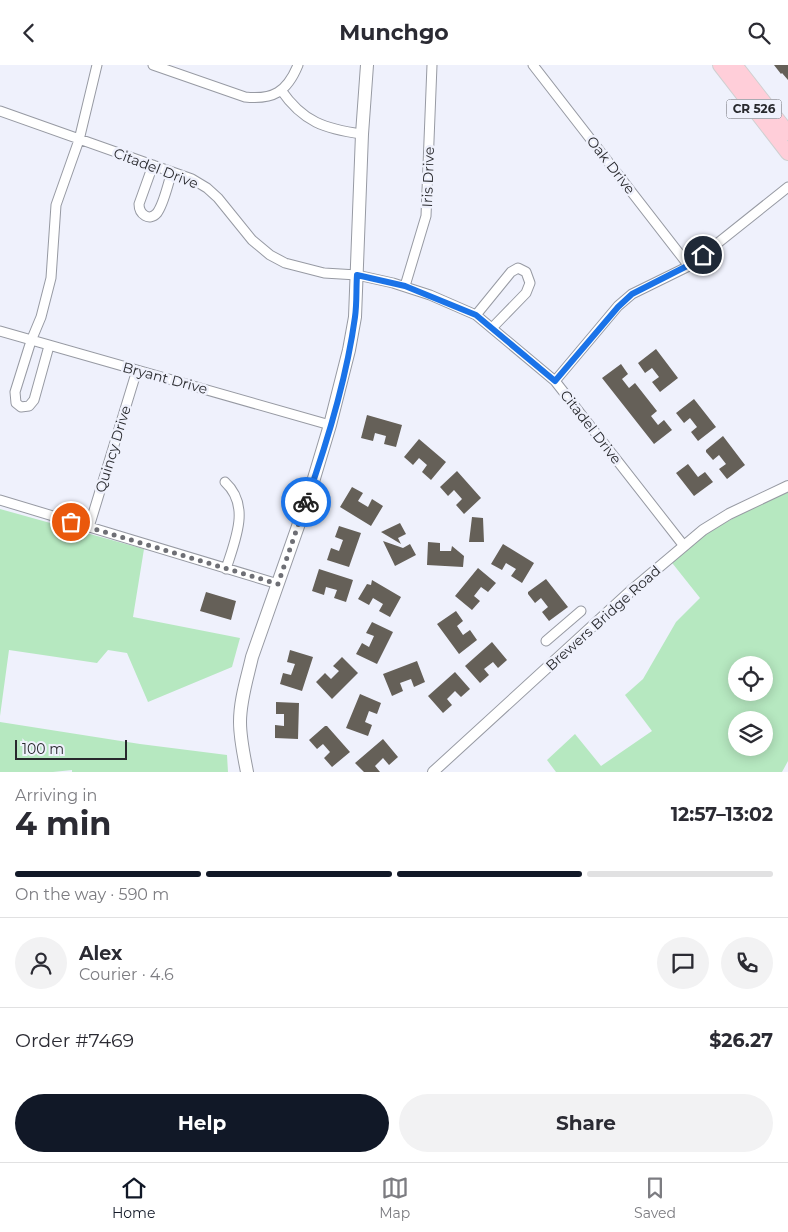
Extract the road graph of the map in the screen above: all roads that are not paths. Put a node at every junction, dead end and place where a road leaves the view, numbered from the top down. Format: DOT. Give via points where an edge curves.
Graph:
graph roads {
  1 [pos="97,65"];
  2 [pos="153,65"];
  3 [pos="298,65"];
  4 [pos="367,65"];
  5 [pos="432,65"];
  6 [pos="533,65"];
  7 [pos="720,65"];
  8 [pos="736,65"];
  9 [pos="281,90"];
  10 [pos="0,111"];
  11 [pos="788,133"];
  12 [pos="362,135"];
  13 [pos="79,140"];
  14 [pos="788,153"];
  15 [pos="153,165"];
  16 [pos="172,171"];
  17 [pos="788,187"];
  18 [pos="689,265"];
  19 [pos="357,275"];
  20 [pos="405,286"];
  21 [pos="476,315"];
  22 [pos="492,328"];
  23 [pos="0,331"];
  24 [pos="31,341"];
  25 [pos="49,346"];
  26 [pos="137,370"];
  27 [pos="555,381"];
  28 [pos="330,425"];
  29 [pos="225,482"];
  30 [pos="788,486"];
  31 [pos="0,500"];
  32 [pos="88,527"];
  33 [pos="684,546"];
  34 [pos="226,569"];
  35 [pos="278,584"];
  36 [pos="580,611"];
  37 [pos="546,641"];
  38 [pos="247,772"];
  39 [pos="433,772"];
  1 -- 13 [label="street"];
  2 -- 9 [label="street" via="245,97 260,98"];
  3 -- 9 [label="street" via="293,78"];
  4 -- 12 [label="main road"];
  5 -- 20 [label="street, Iris Drive" via="426,216"];
  6 -- 18 [label="street, Oak Drive"];
  7 -- 14 [label="main road, CR 526"];
  8 -- 11 [label="main road, CR 526"];
  9 -- 12 [label="street" via="301,114 313,122 340,132"];
  10 -- 13 [label="street, Citadel Drive"];
  12 -- 19 [label="main road"];
  13 -- 15 [label="street, Citadel Drive"];
  13 -- 24 [label="street" via="56,205 51,278"];
  15 -- 16 [label="street, Citadel Drive"];
  15 -- 16 [label="street" via="139,204 142,214 150,217 159,211"];
  16 -- 19 [label="street, Citadel Drive" via="207,188 252,240 270,255 303,269"];
  17 -- 18 [label="street"];
  18 -- 27 [label="street" via="632,294"];
  19 -- 20 [label="street, Citadel Drive"];
  19 -- 28 [label="main road" via="355,317"];
  20 -- 21 [label="street, Citadel Drive"];
  21 -- 22 [label="street, Citadel Drive"];
  21 -- 22 [label="street" via="511,272 518,268 526,272 530,283 526,293"];
  22 -- 27 [label="street, Citadel Drive"];
  23 -- 24 [label="street, Bryant Drive"];
  24 -- 25 [label="street, Bryant Drive"];
  24 -- 25 [label="street" via="14,396 21,407 29,406 34,400"];
  25 -- 26 [label="street, Bryant Drive"];
  26 -- 28 [label="street, Bryant Drive"];
  26 -- 32 [label="street, Quincy Drive"];
  27 -- 33 [label="street, Citadel Drive"];
  28 -- 35 [label="main road"];
  29 -- 34 [label="street" via="237,497 240,515"];
  30 -- 33 [label="street, Brewers Bridge Road" via="729,514"];
  31 -- 32 [label="street"];
  32 -- 34 [label="street"];
  33 -- 39 [label="street, Brewers Bridge Road"];
  34 -- 35 [label="street"];
  35 -- 38 [label="main road" via="252,657 242,697 240,724"];
  36 -- 37 [label="street"];
}
